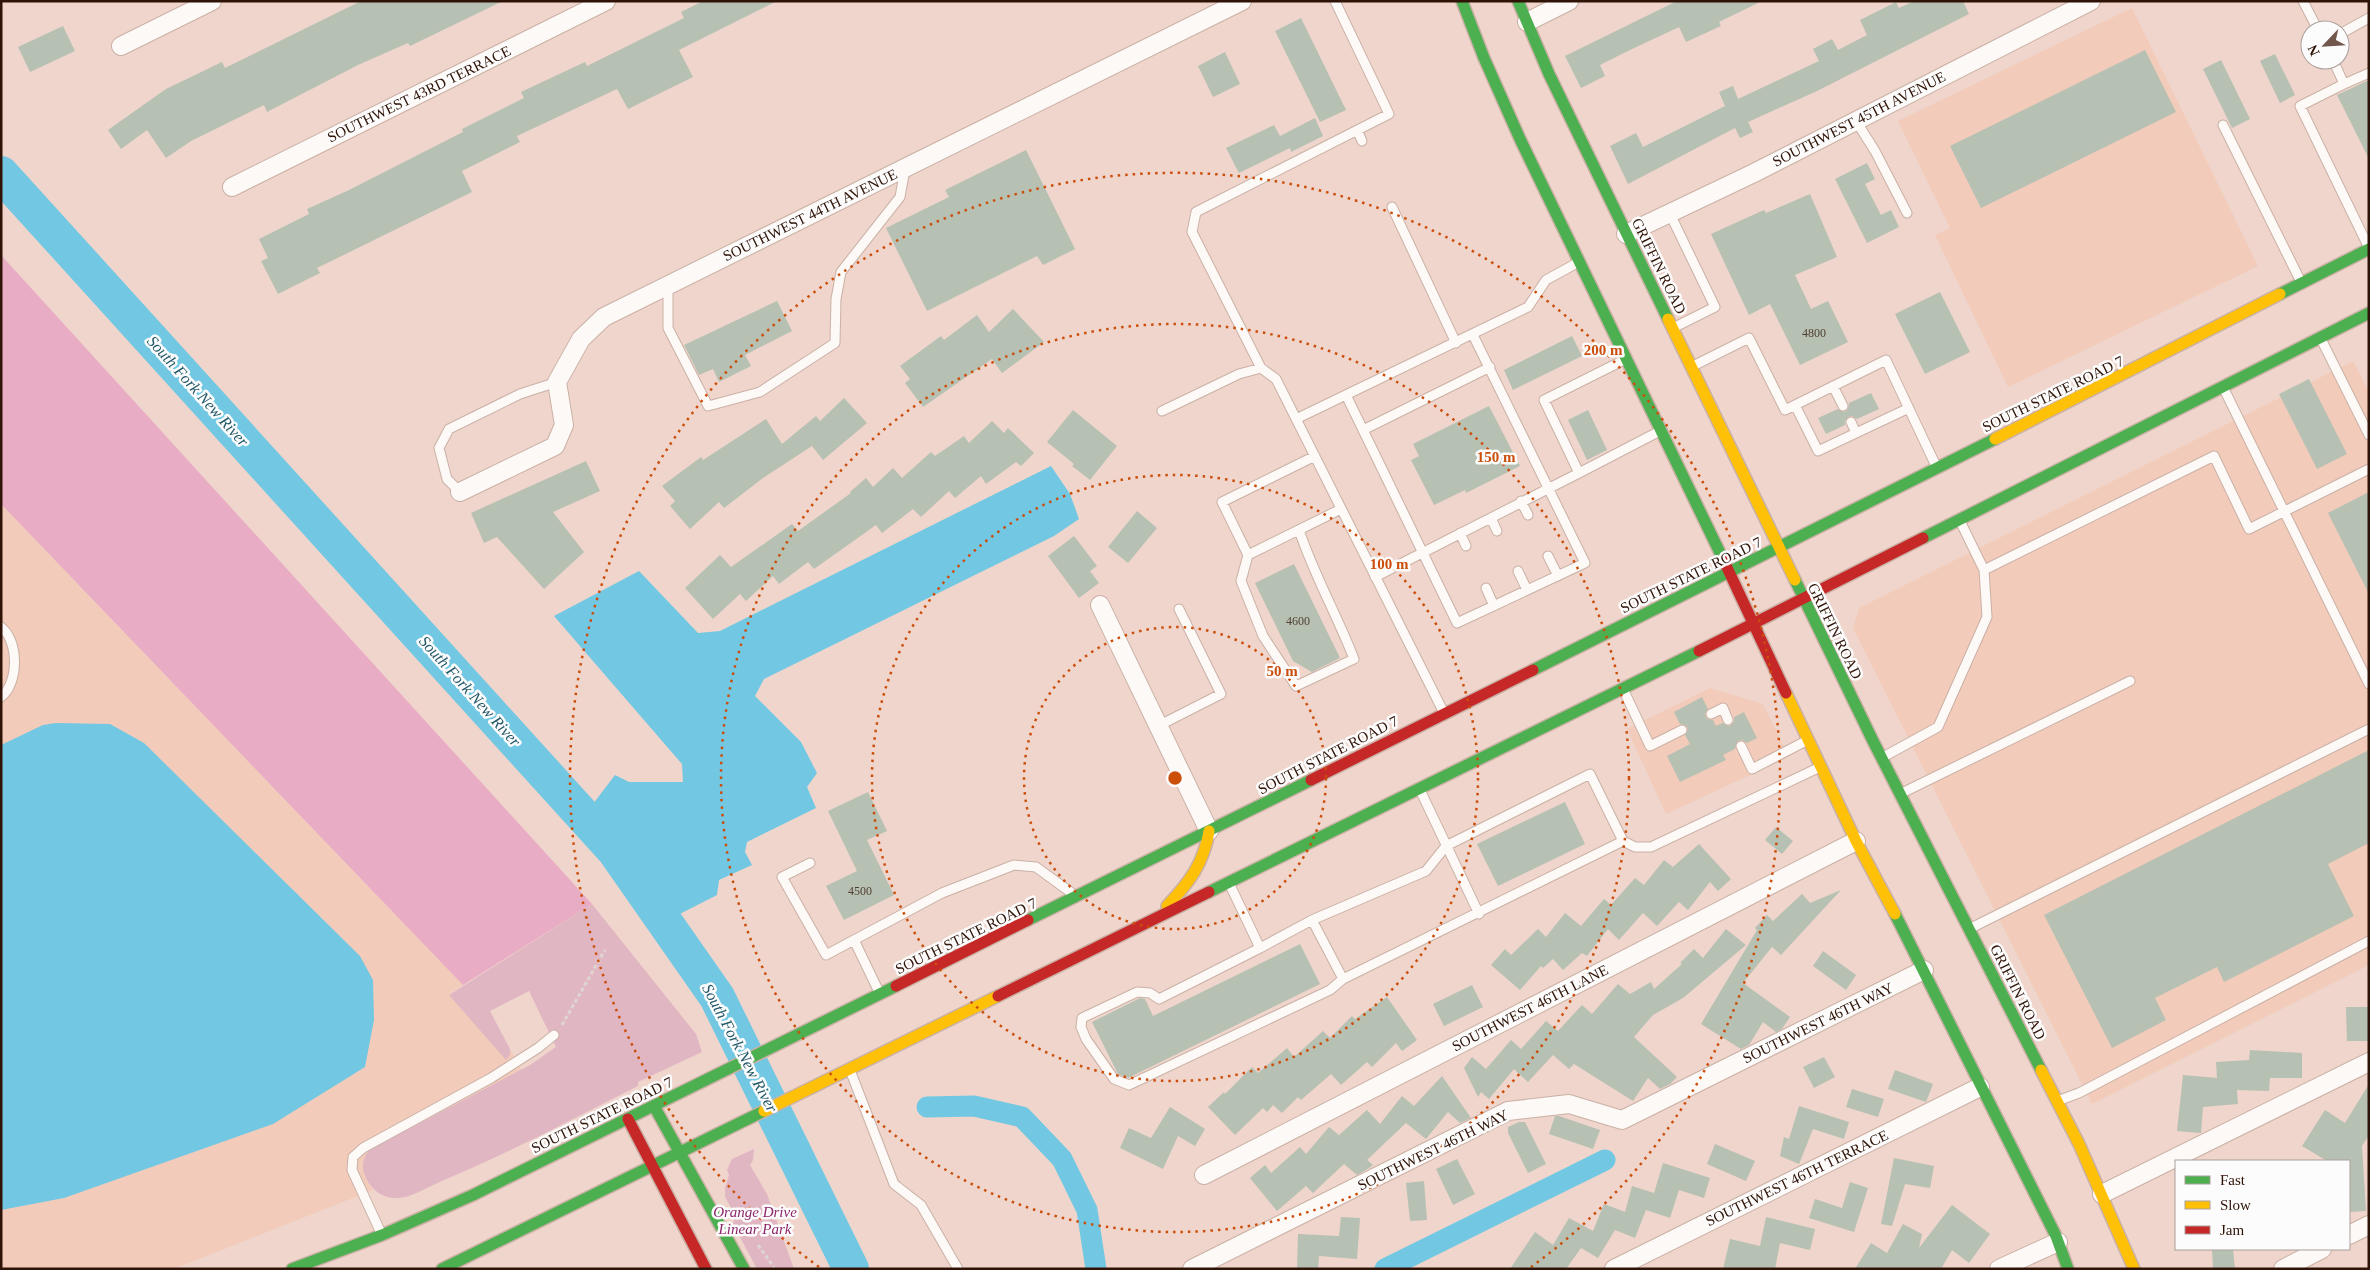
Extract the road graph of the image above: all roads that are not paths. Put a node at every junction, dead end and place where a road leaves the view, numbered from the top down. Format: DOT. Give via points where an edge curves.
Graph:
graph roads {
  1 [pos="212,1"];
  2 [pos="606,1"];
  3 [pos="1242,1"];
  4 [pos="1335,1"];
  5 [pos="1462,1"];
  6 [pos="1518,1"];
  7 [pos="1569,1"];
  8 [pos="2091,1"];
  9 [pos="2303,1"];
  10 [pos="2369,18"];
  11 [pos="2313,20"];
  12 [pos="1527,22"];
  13 [pos="2350,28"];
  14 [pos="121,46"];
  15 [pos="2338,70"];
  16 [pos="2369,73"];
  17 [pos="2344,84"];
  18 [pos="1856,121"];
  19 [pos="2223,125"];
  20 [pos="1358,130"];
  21 [pos="1362,141"];
  22 [pos="905,168"];
  23 [pos="232,187"];
  24 [pos="1392,207"];
  25 [pos="1907,213"];
  26 [pos="1670,214"];
  27 [pos="1626,234"];
  28 [pos="2369,249"];
  29 [pos="1579,262"];
  30 [pos="2302,284"];
  31 [pos="668,286"];
  32 [pos="2369,313"];
  33 [pos="1672,328"];
  34 [pos="1473,335"];
  35 [pos="2320,338"];
  36 [pos="1456,343"];
  37 [pos="1626,359"];
  38 [pos="1490,367"];
  39 [pos="1690,367"];
  40 [pos="1261,368"];
  41 [pos="557,382"];
  42 [pos="1833,386"];
  43 [pos="2223,387"];
  44 [pos="1346,395"];
  45 [pos="1795,405"];
  46 [pos="1843,406"];
  47 [pos="1909,408"];
  48 [pos="1162,411"];
  49 [pos="1296,419"];
  50 [pos="1851,422"];
  51 [pos="1363,430"];
  52 [pos="1661,431"];
  53 [pos="1856,433"];
  54 [pos="2369,435"];
  55 [pos="1315,456"];
  56 [pos="1937,468"];
  57 [pos="2369,469"];
  58 [pos="1579,473"];
  59 [pos="1548,488"];
  60 [pos="460,492"];
  61 [pos="1521,501"];
  62 [pos="1341,509"];
  63 [pos="2285,513"];
  64 [pos="1528,515"];
  65 [pos="1490,518"];
  66 [pos="1959,519"];
  67 [pos="1299,530"];
  68 [pos="1497,530"];
  69 [pos="1460,533"];
  70 [pos="1466,546"];
  71 [pos="1778,548"];
  72 [pos="1424,552"];
  73 [pos="1248,555"];
  74 [pos="1548,556"];
  75 [pos="1984,570"];
  76 [pos="1518,571"];
  77 [pos="1730,573"];
  78 [pos="1558,576"];
  79 [pos="1375,577"];
  80 [pos="1486,588"];
  81 [pos="1527,590"];
  82 [pos="1803,598"];
  83 [pos="1100,605"];
  84 [pos="1494,606"];
  85 [pos="1179,609"];
  86 [pos="1753,624"];
  87 [pos="1,627"];
  88 [pos="2130,681"];
  89 [pos="2369,684"];
  90 [pos="1623,688"];
  91 [pos="1,697"];
  92 [pos="1444,714"];
  93 [pos="1711,714"];
  94 [pos="1728,720"];
  95 [pos="1158,726"];
  96 [pos="2369,728"];
  97 [pos="1682,730"];
  98 [pos="1809,740"];
  99 [pos="1741,746"];
  100 [pos="1881,758"];
  101 [pos="1821,766"];
  102 [pos="1419,789"];
  103 [pos="1900,794"];
  104 [pos="1209,831"];
  105 [pos="1623,841"];
  106 [pos="1856,841"];
  107 [pos="1446,846"];
  108 [pos="810,863"];
  109 [pos="1229,883"];
  110 [pos="1078,897"];
  111 [pos="1479,914"];
  112 [pos="1153,920"];
  113 [pos="1312,920"];
  114 [pos="1969,929"];
  115 [pos="854,940"];
  116 [pos="2369,941"];
  117 [pos="1260,948"];
  118 [pos="1924,970"];
  119 [pos="1343,979"];
  120 [pos="880,995"];
  121 [pos="554,1035"];
  122 [pos="2369,1062"];
  123 [pos="849,1067"];
  124 [pos="1980,1087"];
  125 [pos="2057,1101"];
  126 [pos="654,1106"];
  127 [pos="628,1119"];
  128 [pos="679,1152"];
  129 [pos="652,1166"];
  130 [pos="1204,1175"];
  131 [pos="2102,1194"];
  132 [pos="2369,1225"];
  133 [pos="2350,1234"];
  134 [pos="382,1235"];
  135 [pos="2058,1242"];
  136 [pos="2320,1250"];
  137 [pos="292,1269"];
  138 [pos="442,1269"];
  139 [pos="706,1269"];
  140 [pos="744,1269"];
  141 [pos="958,1269"];
  142 [pos="1192,1269"];
  143 [pos="1614,1269"];
  144 [pos="1999,1269"];
  145 [pos="2068,1269"];
  146 [pos="2134,1269"];
  147 [pos="2282,1269"];
  1 -- 14 [label="street"];
  2 -- 23 [label="street, SOUTHWEST 43RD TERRACE"];
  3 -- 22 [label="street, SOUTHWEST 44TH AVENUE"];
  4 -- 20 [label="lane" via="1389,114"];
  5 -- 29 [label="main road" via="1520,139"];
  6 -- 12 [label="main road, GRIFFIN ROAD"];
  7 -- 12 [label="street"];
  8 -- 18 [label="street, SOUTHWEST 45TH AVENUE"];
  9 -- 11 [label="lane"];
  10 -- 13 [label="lane"];
  12 -- 27 [label="main road, GRIFFIN ROAD"];
  15 -- 17 [label="lane"];
  16 -- 17 [label="lane"];
  17 -- 28 [label="lane" via="2300,106"];
  18 -- 25 [label="lane"];
  18 -- 26 [label="street, SOUTHWEST 45TH AVENUE"];
  19 -- 30 [label="lane"];
  20 -- 21 [label="lane"];
  20 -- 40 [label="lane" via="1196,212 1192,232"];
  22 -- 31 [label="street, SOUTHWEST 44TH AVENUE"];
  22 -- 31 [label="lane" via="900,197 841,272 836,299 835,343 760,392 708,406 668,328"];
  24 -- 36 [label="lane"];
  26 -- 27 [label="street, SOUTHWEST 45TH AVENUE"];
  26 -- 33 [label="lane" via="1715,307"];
  27 -- 33 [label="main road, GRIFFIN ROAD"];
  28 -- 30 [label="main road, SOUTH STATE ROAD 7"];
  29 -- 34 [label="lane" via="1546,280 1528,307"];
  29 -- 37 [label="main road"];
  30 -- 56 [label="main road, SOUTH STATE ROAD 7"];
  31 -- 41 [label="street, SOUTHWEST 44TH AVENUE" via="604,317 581,339"];
  32 -- 35 [label="main road"];
  33 -- 39 [label="main road, GRIFFIN ROAD"];
  34 -- 36 [label="lane"];
  34 -- 38 [label="lane"];
  35 -- 43 [label="main road"];
  35 -- 54 [label="lane"];
  36 -- 44 [label="lane"];
  37 -- 52 [label="main road"];
  37 -- 58 [label="lane" via="1544,400"];
  38 -- 51 [label="lane"];
  38 -- 59 [label="lane"];
  39 -- 45 [label="lane" via="1749,338 1785,410"];
  39 -- 71 [label="main road, GRIFFIN ROAD"];
  40 -- 48 [label="lane" via="1239,374"];
  40 -- 49 [label="lane" via="1276,379"];
  41 -- 60 [label="street" via="564,425 555,446"];
  41 -- 60 [label="lane" via="520,394 449,429 439,448 447,479"];
  42 -- 45 [label="lane"];
  42 -- 46 [label="lane"];
  42 -- 47 [label="lane" via="1886,360"];
  43 -- 63 [label="lane"];
  43 -- 66 [label="main road"];
  44 -- 49 [label="lane"];
  44 -- 51 [label="lane"];
  45 -- 53 [label="lane" via="1818,451"];
  47 -- 53 [label="lane"];
  47 -- 56 [label="lane"];
  49 -- 55 [label="lane"];
  50 -- 53 [label="lane"];
  51 -- 72 [label="lane"];
  52 -- 58 [label="lane"];
  52 -- 77 [label="main road"];
  55 -- 62 [label="lane"];
  55 -- 73 [label="lane" via="1222,502"];
  56 -- 71 [label="main road, SOUTH STATE ROAD 7"];
  57 -- 63 [label="lane"];
  58 -- 59 [label="lane"];
  59 -- 61 [label="lane"];
  59 -- 78 [label="lane" via="1585,563"];
  61 -- 64 [label="lane"];
  61 -- 65 [label="lane"];
  62 -- 67 [label="lane"];
  62 -- 79 [label="lane"];
  63 -- 75 [label="lane" via="2249,529 2214,456"];
  63 -- 89 [label="lane"];
  65 -- 68 [label="lane"];
  65 -- 69 [label="lane"];
  66 -- 75 [label="lane"];
  66 -- 82 [label="main road"];
  67 -- 73 [label="lane"];
  67 -- 73 [label="lane" via="1309,560 1339,619 1354,659 1296,686 1263,636 1241,581"];
  69 -- 70 [label="lane"];
  69 -- 72 [label="lane"];
  71 -- 77 [label="main road, SOUTH STATE ROAD 7"];
  71 -- 82 [label="main road, GRIFFIN ROAD"];
  72 -- 79 [label="lane"];
  72 -- 84 [label="lane" via="1457,623"];
  74 -- 78 [label="lane"];
  75 -- 100 [label="lane" via="1987,617 1938,727"];
  76 -- 81 [label="lane"];
  77 -- 86 [label="main road"];
  77 -- 92 [label="main road, SOUTH STATE ROAD 7"];
  78 -- 81 [label="lane"];
  79 -- 92 [label="lane"];
  80 -- 84 [label="lane"];
  81 -- 84 [label="lane"];
  82 -- 86 [label="main road"];
  82 -- 100 [label="main road, GRIFFIN ROAD"];
  83 -- 95 [label="street"];
  85 -- 95 [label="lane" via="1221,694"];
  86 -- 90 [label="main road"];
  86 -- 98 [label="main road"];
  87 -- 91 [label="lane" via="8,632 16,662 6,693"];
  88 -- 103 [label="lane"];
  90 -- 97 [label="lane" via="1650,746"];
  90 -- 102 [label="main road"];
  92 -- 104 [label="main road, SOUTH STATE ROAD 7"];
  93 -- 94 [label="lane" via="1723,708"];
  95 -- 104 [label="street"];
  96 -- 114 [label="lane"];
  98 -- 99 [label="lane" via="1752,769"];
  98 -- 101 [label="main road"];
  100 -- 103 [label="main road, GRIFFIN ROAD"];
  101 -- 105 [label="lane" via="1651,847 1635,847"];
  101 -- 106 [label="main road"];
  102 -- 107 [label="lane"];
  102 -- 109 [label="main road"];
  103 -- 114 [label="main road, GRIFFIN ROAD"];
  104 -- 110 [label="main road, SOUTH STATE ROAD 7"];
  104 -- 112 [label="main road" via="1207,852 1195,876"];
  105 -- 107 [label="lane" via="1590,774"];
  105 -- 111 [label="lane"];
  106 -- 118 [label="main road"];
  106 -- 130 [label="street, SOUTHWEST 46TH LANE"];
  107 -- 111 [label="lane"];
  107 -- 113 [label="lane" via="1426,870"];
  108 -- 115 [label="lane" via="782,877 826,955"];
  109 -- 112 [label="main road"];
  109 -- 117 [label="lane"];
  110 -- 115 [label="lane" via="1036,867 1014,865 942,893"];
  110 -- 120 [label="main road, SOUTH STATE ROAD 7"];
  111 -- 119 [label="lane"];
  112 -- 123 [label="main road"];
  113 -- 117 [label="lane"];
  113 -- 119 [label="lane"];
  114 -- 125 [label="main road, GRIFFIN ROAD"];
  115 -- 120 [label="lane"];
  116 -- 125 [label="lane"];
  117 -- 119 [label="lane" via="1159,999 1150,993 1137,992 1082,1018 1081,1027 1086,1039 1114,1079 1130,1085 1330,990"];
  118 -- 124 [label="main road"];
  118 -- 142 [label="street, SOUTHWEST 46TH WAY" via="1622,1120 1570,1104 1508,1111"];
  120 -- 126 [label="main road, SOUTH STATE ROAD 7"];
  121 -- 134 [label="lane" via="512,1065 363,1148 353,1157 352,1170"];
  122 -- 131 [label="street"];
  123 -- 128 [label="main road"];
  123 -- 141 [label="lane" via="894,1184 921,1205"];
  124 -- 135 [label="main road"];
  124 -- 143 [label="street, SOUTHWEST 46TH TERRACE"];
  125 -- 131 [label="main road, GRIFFIN ROAD"];
  126 -- 127 [label="main road, SOUTH STATE ROAD 7"];
  126 -- 128 [label="main road"];
  127 -- 129 [label="main road"];
  127 -- 134 [label="main road, SOUTH STATE ROAD 7" via="473,1195"];
  128 -- 129 [label="main road"];
  128 -- 140 [label="main road"];
  129 -- 138 [label="main road"];
  129 -- 139 [label="main road"];
  131 -- 146 [label="main road, GRIFFIN ROAD"];
  132 -- 133 [label="street"];
  134 -- 137 [label="main road, SOUTH STATE ROAD 7"];
  135 -- 144 [label="street"];
  135 -- 145 [label="main road"];
  136 -- 147 [label="street"];
}
